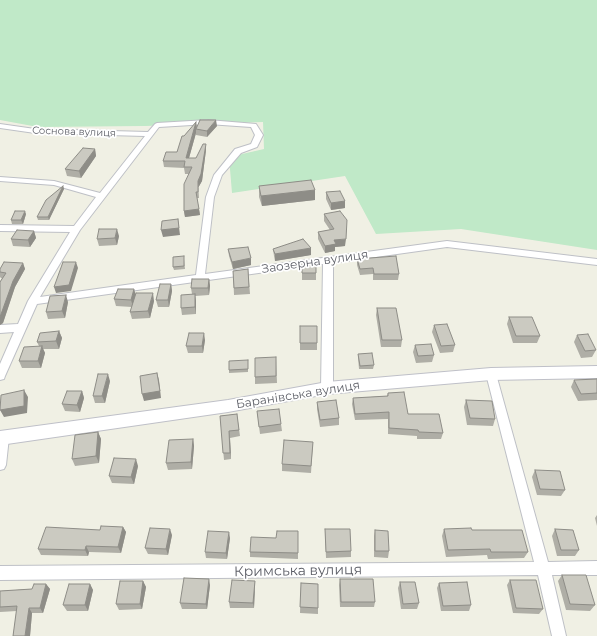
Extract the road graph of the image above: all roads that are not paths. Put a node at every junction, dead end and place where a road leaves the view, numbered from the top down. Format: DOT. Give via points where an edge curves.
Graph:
graph roads {
  1 [pos="0,126"];
  2 [pos="148,134"];
  3 [pos="0,179"];
  4 [pos="101,196"];
  5 [pos="0,228"];
  6 [pos="76,229"];
  7 [pos="328,260"];
  8 [pos="597,262"];
  9 [pos="200,278"];
  10 [pos="33,301"];
  11 [pos="20,328"];
  12 [pos="0,329"];
  13 [pos="597,372"];
  14 [pos="491,374"];
  15 [pos="0,376"];
  16 [pos="327,388"];
  17 [pos="2,438"];
  18 [pos="0,465"];
  19 [pos="543,568"];
  20 [pos="597,568"];
  21 [pos="0,573"];
  22 [pos="559,636"];
  1 -- 2 [label="street, Соснова вулиця" via="34,132"];
  2 -- 4 [label="street"];
  2 -- 9 [label="street" via="157,125 208,122 254,125 259,135 254,145 238,151 218,175 210,197"];
  3 -- 4 [label="street" via="54,183"];
  4 -- 6 [label="street"];
  5 -- 6 [label="street"];
  6 -- 10 [label="street"];
  7 -- 8 [label="street, Заозерна вулиця" via="447,244"];
  7 -- 9 [label="street, Заозерна вулиця"];
  7 -- 16 [label="street"];
  9 -- 10 [label="street, Заозерна вулиця"];
  10 -- 11 [label="street"];
  11 -- 12 [label="street"];
  11 -- 15 [label="street"];
  13 -- 14 [label="main road, Баранівська вулиця"];
  14 -- 16 [label="main road, Баранівська вулиця"];
  14 -- 19 [label="street"];
  16 -- 17 [label="main road, Баранівська вулиця" via="228,406"];
  17 -- 18 [label="street"];
  19 -- 20 [label="street, Кримська вулиця"];
  19 -- 21 [label="street, Кримська вулиця"];
  19 -- 22 [label="street"];
}
